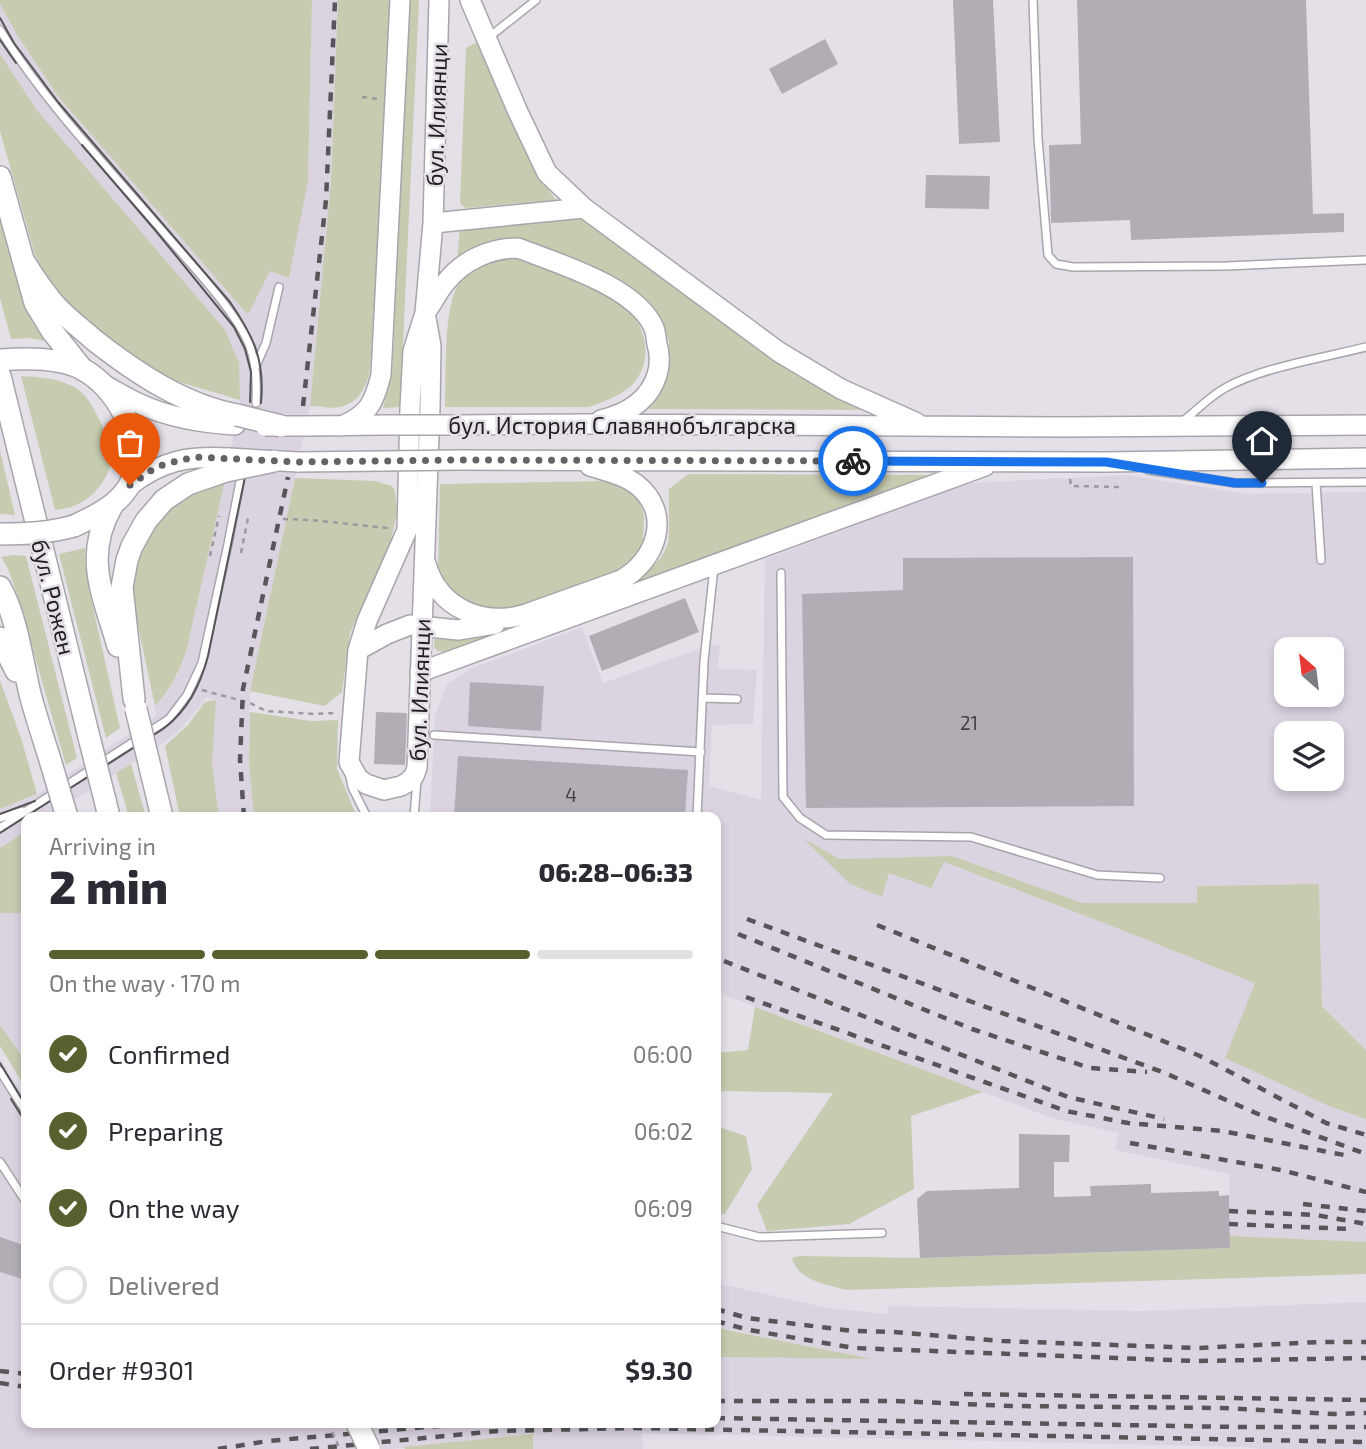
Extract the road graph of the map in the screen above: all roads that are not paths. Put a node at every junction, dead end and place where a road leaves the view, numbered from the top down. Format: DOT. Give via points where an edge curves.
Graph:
graph roads {
  1 [pos="400,0"];
  2 [pos="439,0"];
  3 [pos="470,0"];
  4 [pos="536,0"];
  5 [pos="1034,0"];
  6 [pos="0,30"];
  7 [pos="488,39"];
  8 [pos="0,177"];
  9 [pos="584,208"];
  10 [pos="433,223"];
  11 [pos="1366,260"];
  12 [pos="26,263"];
  13 [pos="279,286"];
  14 [pos="425,313"];
  15 [pos="1366,347"];
  16 [pos="0,359"];
  17 [pos="255,369"];
  18 [pos="90,375"];
  19 [pos="0,376"];
  20 [pos="256,403"];
  21 [pos="236,420"];
  22 [pos="584,424"];
  23 [pos="1178,425"];
  24 [pos="1366,425"];
  25 [pos="281,426"];
  26 [pos="342,426"];
  27 [pos="925,427"];
  28 [pos="1366,458"];
  29 [pos="572,460"];
  30 [pos="274,461"];
  31 [pos="999,461"];
  32 [pos="1106,462"];
  33 [pos="232,469"];
  34 [pos="1366,482"];
  35 [pos="1316,483"];
  36 [pos="130,485"];
  37 [pos="112,505"];
  38 [pos="0,534"];
  39 [pos="425,557"];
  40 [pos="1321,560"];
  41 [pos="714,565"];
  42 [pos="781,573"];
  43 [pos="0,587"];
  44 [pos="526,614"];
  45 [pos="422,627"];
  46 [pos="0,638"];
  47 [pos="358,650"];
  48 [pos="421,672"];
  49 [pos="703,698"];
  50 [pos="737,699"];
  51 [pos="33,704"];
  52 [pos="135,704"];
  53 [pos="434,735"];
  54 [pos="701,752"];
  55 [pos="349,762"];
  56 [pos="417,768"];
  57 [pos="36,806"];
  58 [pos="107,809"];
  59 [pos="26,812"];
  60 [pos="66,812"];
  61 [pos="161,812"];
  62 [pos="364,812"];
  63 [pos="414,812"];
  64 [pos="697,812"];
  65 [pos="21,815"];
  66 [pos="0,818"];
  67 [pos="0,828"];
  68 [pos="1160,878"];
  69 [pos="0,1071"];
  70 [pos="21,1104"];
  71 [pos="0,1162"];
  72 [pos="21,1194"];
  73 [pos="721,1227"];
  74 [pos="882,1233"];
  75 [pos="359,1428"];
  76 [pos="369,1449"];
  1 -- 26 [label="main road" via="381,375 369,410"];
  2 -- 10 [label="main road, бул. Илиянци"];
  3 -- 7 [label="main road"];
  4 -- 7 [label="lane"];
  5 -- 11 [label="lane" via="1038,139 1048,255 1056,264 1226,266"];
  6 -- 17 [label="lane" via="50,101 225,305 249,345"];
  7 -- 9 [label="main road" via="547,173"];
  8 -- 12 [label="main road"];
  9 -- 10 [label="main road"];
  9 -- 27 [label="main road" via="779,352 841,389"];
  10 -- 14 [label="main road, бул. Илиянци"];
  12 -- 18 [label="main road" via="43,317"];
  12 -- 21 [label="main road" via="58,309 120,360 176,394"];
  13 -- 17 [label="lane"];
  14 -- 22 [label="main road" via="462,265 504,248 518,248 614,287 637,304 654,327 657,374 645,398 633,408"];
  14 -- 39 [label="main road, бул. Илиянци" via="431,346"];
  14 -- 47 [label="main road, бул. Илиянци" via="413,351 407,530"];
  15 -- 23 [label="lane" via="1247,378 1223,389"];
  16 -- 18 [label="main road" via="64,363"];
  17 -- 20 [label="lane"];
  18 -- 21 [label="main road" via="141,405 169,415 200,423"];
  18 -- 36 [label="main road" via="127,421 135,457"];
  19 -- 58 [label="main road, бул. Рожен, bridge"];
  21 -- 25 [label="main road, bridge"];
  22 -- 26 [label="main road, бул. История Славянобългарска, bridge"];
  22 -- 27 [label="main road, бул. История Славянобългарска"];
  23 -- 24 [label="main road, бул. История Славянобългарска"];
  23 -- 27 [label="main road, бул. История Славянобългарска"];
  25 -- 26 [label="main road, бул. История Славянобългарска, bridge"];
  28 -- 32 [label="main road, бул. История Славянобългарска"];
  29 -- 30 [label="main road, бул. История Славянобългарска, bridge"];
  29 -- 31 [label="main road, бул. История Славянобългарска"];
  29 -- 44 [label="main road" via="620,475 642,489 656,516 654,544 638,569 621,580"];
  30 -- 33 [label="main road, bridge"];
  31 -- 32 [label="main road, бул. История Славянобългарска"];
  31 -- 41 [label="main road"];
  32 -- 35 [label="lane" via="1235,483"];
  33 -- 36 [label="main road" via="195,457 152,470"];
  33 -- 52 [label="main road" via="188,484 164,500 132,546 122,587"];
  33 -- 57 [label="lane" via="228,544 202,663 187,695 169,719"];
  34 -- 35 [label="lane"];
  35 -- 40 [label="lane"];
  36 -- 37 [label="main road"];
  37 -- 38 [label="main road, bridge" via="74,526"];
  37 -- 52 [label="main road, бул. Рожен" via="99,538 97,573"];
  39 -- 44 [label="main road" via="439,589 466,612 502,620"];
  39 -- 45 [label="main road, бул. Илиянци"];
  41 -- 48 [label="main road"];
  41 -- 49 [label="lane"];
  42 -- 68 [label="lane" via="783,797 800,818 826,835 971,837 1097,875"];
  43 -- 51 [label="main road, бул. Рожен"];
  44 -- 45 [label="main road" via="475,628"];
  45 -- 47 [label="main road" via="398,629"];
  45 -- 48 [label="main road, бул. Илиянци"];
  46 -- 51 [label="main road"];
  47 -- 55 [label="main road, бул. Илиянци"];
  48 -- 56 [label="main road, бул. Илиянци"];
  49 -- 50 [label="lane"];
  49 -- 54 [label="lane"];
  51 -- 60 [label="main road, бул. Рожен, bridge"];
  52 -- 61 [label="main road, бул. Рожен, bridge"];
  53 -- 54 [label="lane"];
  54 -- 64 [label="lane"];
  55 -- 56 [label="main road, бул. Илиянци" via="358,778 384,790 408,782"];
  55 -- 62 [label="lane" via="352,787"];
  56 -- 63 [label="lane"];
  57 -- 59 [label="lane"];
  57 -- 66 [label="lane"];
  65 -- 67 [label="lane"];
  69 -- 70 [label="lane"];
  71 -- 72 [label="lane"];
  73 -- 74 [label="lane" via="759,1237"];
  75 -- 76 [label="main road, bridge"];
}
